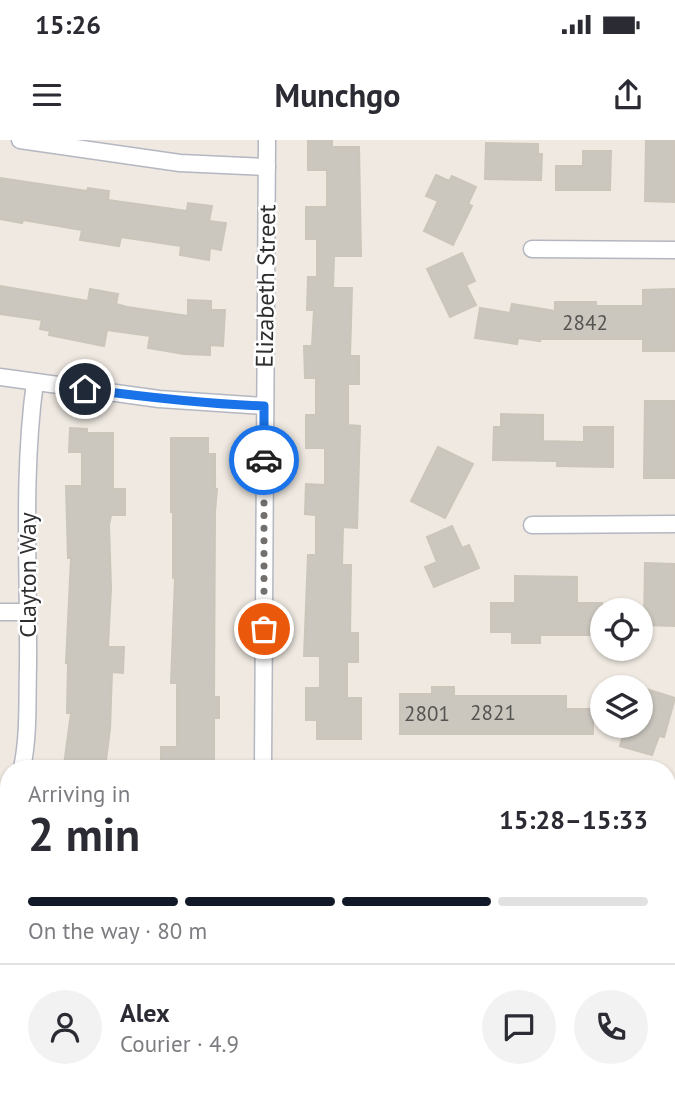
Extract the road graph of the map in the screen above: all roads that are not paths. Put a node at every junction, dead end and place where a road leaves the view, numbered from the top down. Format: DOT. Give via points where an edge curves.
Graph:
graph roads {
  1 [pos="20,140"];
  2 [pos="267,140"];
  3 [pos="267,167"];
  4 [pos="532,249"];
  5 [pos="675,250"];
  6 [pos="0,377"];
  7 [pos="35,382"];
  8 [pos="264,406"];
  9 [pos="675,524"];
  10 [pos="532,525"];
  11 [pos="0,612"];
  12 [pos="29,612"];
  13 [pos="23,760"];
  14 [pos="263,760"];
  1 -- 3 [label="street" via="180,163"];
  2 -- 3 [label="street, Elizabeth Street"];
  3 -- 8 [label="street, Elizabeth Street"];
  4 -- 5 [label="street"];
  6 -- 7 [label="street"];
  7 -- 8 [label="street" via="159,399"];
  7 -- 12 [label="street, Clayton Way" via="27,452"];
  8 -- 14 [label="street, Elizabeth Street"];
  9 -- 10 [label="street"];
  11 -- 12 [label="street"];
  12 -- 13 [label="street, Clayton Way"];
}
